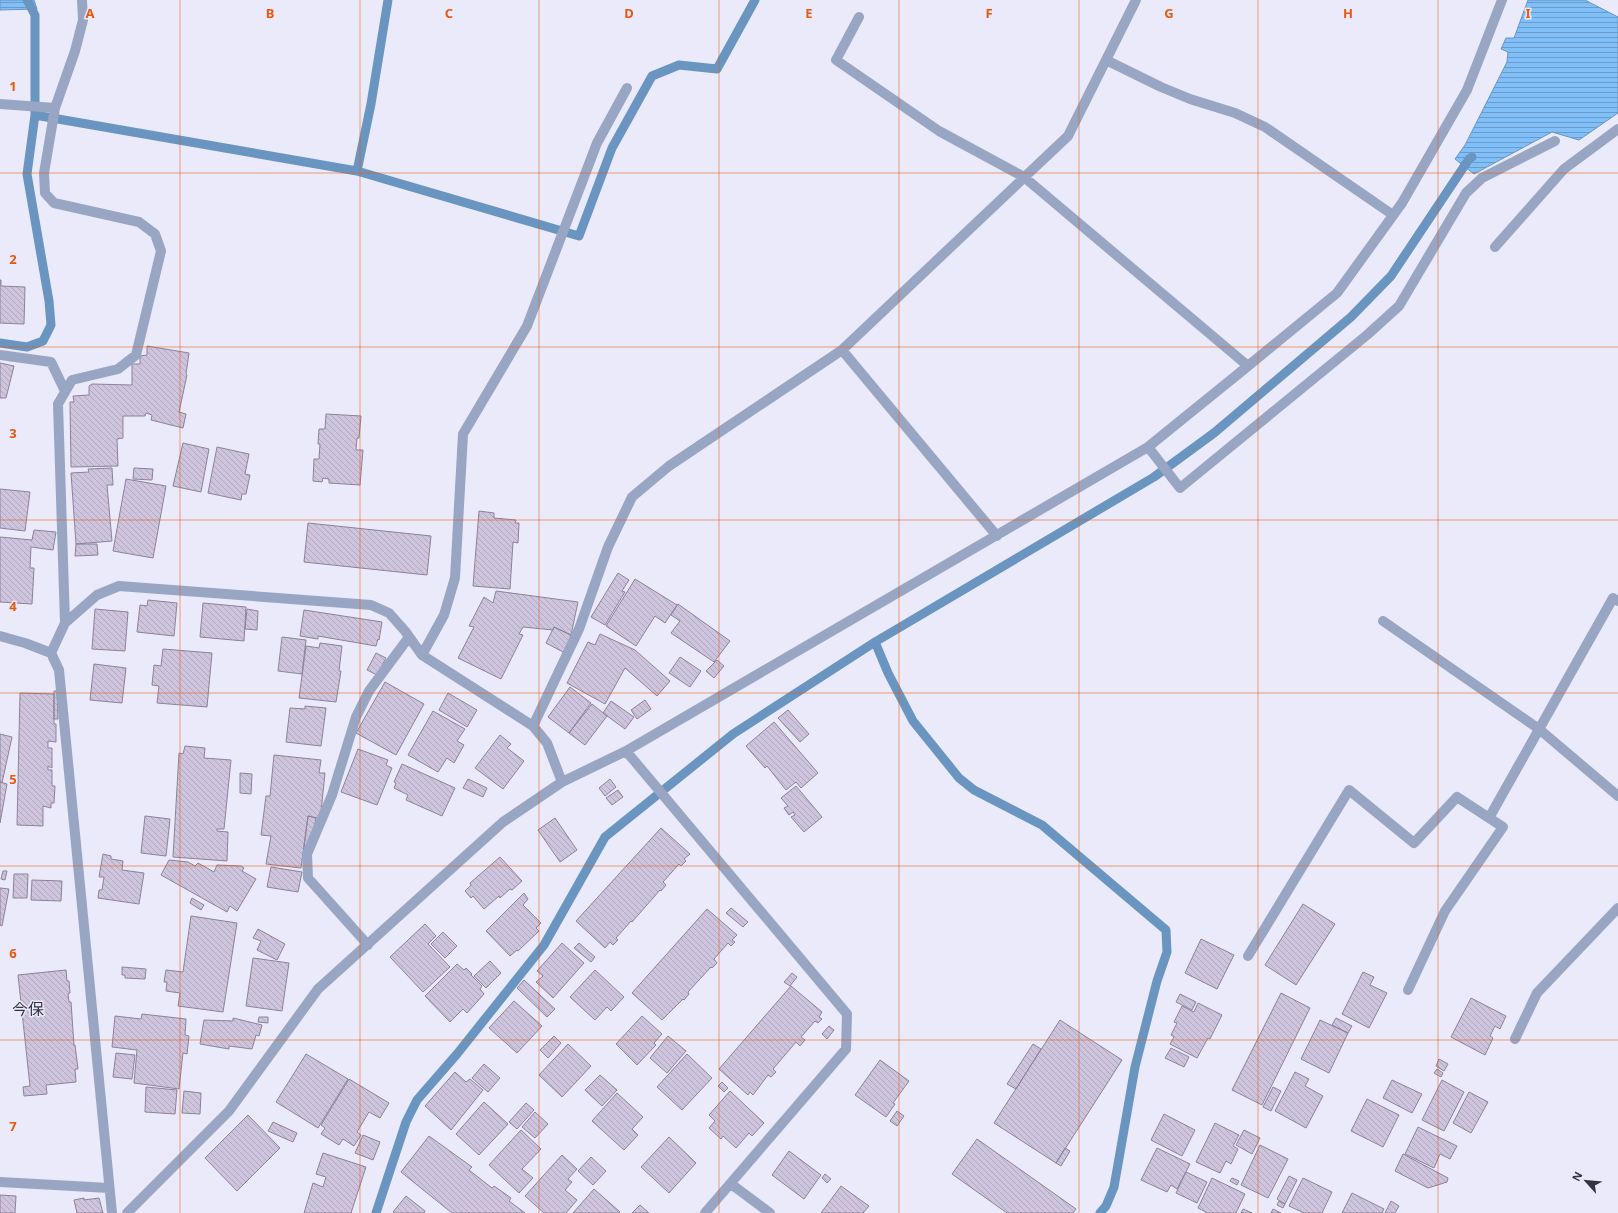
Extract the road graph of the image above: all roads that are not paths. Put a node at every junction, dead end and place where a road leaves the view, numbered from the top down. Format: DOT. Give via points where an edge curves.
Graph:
graph roads {
  1 [pos="82,0"];
  2 [pos="1136,0"];
  3 [pos="1502,0"];
  4 [pos="859,18"];
  5 [pos="1106,60"];
  6 [pos="627,88"];
  7 [pos="0,104"];
  8 [pos="55,112"];
  9 [pos="1618,129"];
  10 [pos="1555,141"];
  11 [pos="1024,177"];
  12 [pos="1393,215"];
  13 [pos="1495,247"];
  14 [pos="842,350"];
  15 [pos="0,354"];
  16 [pos="1248,366"];
  17 [pos="65,392"];
  18 [pos="1148,447"];
  19 [pos="997,536"];
  20 [pos="1618,602"];
  21 [pos="1383,621"];
  22 [pos="65,623"];
  23 [pos="0,636"];
  24 [pos="409,637"];
  25 [pos="51,653"];
  26 [pos="422,655"];
  27 [pos="533,726"];
  28 [pos="1540,729"];
  29 [pos="626,751"];
  30 [pos="562,782"];
  31 [pos="1618,796"];
  32 [pos="1489,818"];
  33 [pos="1618,908"];
  34 [pos="368,945"];
  35 [pos="1248,956"];
  36 [pos="1408,990"];
  37 [pos="1515,1039"];
  38 [pos="0,1182"];
  39 [pos="730,1184"];
  40 [pos="109,1188"];
  41 [pos="112,1213"];
  42 [pos="127,1213"];
  43 [pos="705,1213"];
  44 [pos="770,1213"];
  1 -- 8 [label="street" via="83,20"];
  2 -- 5 [label="street"];
  3 -- 12 [label="street" via="1467,90"];
  4 -- 11 [label="street" via="836,60 940,131"];
  5 -- 11 [label="street" via="1068,136"];
  5 -- 12 [label="street" via="1161,87 1190,99 1235,112 1265,127"];
  6 -- 26 [label="street" via="597,143 527,326 463,434 455,578 444,615"];
  7 -- 8 [label="street" via="42,107"];
  8 -- 17 [label="street" via="44,173 45,193 54,203 139,222 154,234 161,251 136,355 118,369 72,380"];
  9 -- 13 [label="street" via="1564,170"];
  10 -- 18 [label="street" via="1482,178 1466,193 1399,306 1180,488"];
  11 -- 14 [label="street"];
  11 -- 16 [label="street"];
  12 -- 16 [label="street" via="1336,293"];
  14 -- 19 [label="street"];
  14 -- 27 [label="street" via="669,466 632,497 608,547 578,628"];
  15 -- 17 [label="street" via="51,362"];
  16 -- 18 [label="street"];
  17 -- 22 [label="street" via="58,404"];
  18 -- 19 [label="street"];
  19 -- 29 [label="street"];
  20 -- 28 [label="street" via="1612,598"];
  21 -- 28 [label="street"];
  22 -- 24 [label="street" via="97,595 119,586 371,605 389,612"];
  22 -- 25 [label="street"];
  23 -- 25 [label="street"];
  24 -- 26 [label="street"];
  24 -- 34 [label="street" via="369,691 356,717 332,794 307,854 308,878"];
  25 -- 40 [label="street" via="59,670"];
  26 -- 27 [label="street"];
  27 -- 30 [label="street" via="547,743"];
  28 -- 31 [label="street"];
  28 -- 32 [label="street"];
  29 -- 30 [label="street"];
  29 -- 39 [label="street" via="848,1014 846,1049"];
  30 -- 34 [label="street" via="504,822"];
  32 -- 35 [label="street" via="1457,798 1414,843 1349,790"];
  32 -- 36 [label="street" via="1502,827 1446,912"];
  33 -- 37 [label="street" via="1537,993"];
  34 -- 42 [label="street" via="318,989 229,1111"];
  38 -- 40 [label="street"];
  39 -- 43 [label="street"];
  39 -- 44 [label="street"];
  40 -- 41 [label="street"];
}
